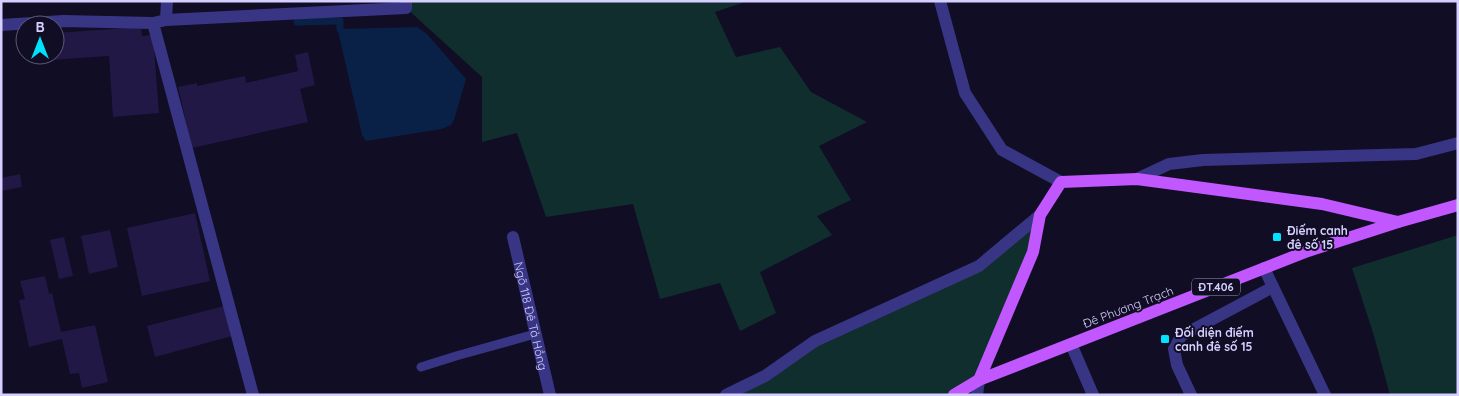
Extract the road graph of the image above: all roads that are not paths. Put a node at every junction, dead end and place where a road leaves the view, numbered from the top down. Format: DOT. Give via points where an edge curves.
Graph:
graph roads {
  1 [pos="167,1"];
  2 [pos="406,1"];
  3 [pos="940,1"];
  4 [pos="159,21"];
  5 [pos="1,25"];
  6 [pos="1458,142"];
  7 [pos="1137,179"];
  8 [pos="1061,182"];
  9 [pos="1458,206"];
  10 [pos="1040,215"];
  11 [pos="1398,222"];
  12 [pos="513,238"];
  13 [pos="1264,268"];
  14 [pos="1273,287"];
  15 [pos="535,334"];
  16 [pos="1071,344"];
  17 [pos="421,367"];
  18 [pos="979,380"];
  19 [pos="253,395"];
  20 [pos="550,395"];
  21 [pos="726,395"];
  22 [pos="954,395"];
  23 [pos="977,395"];
  24 [pos="1093,395"];
  25 [pos="1192,395"];
  26 [pos="1325,395"];
  1 -- 4 [label="street"];
  2 -- 4 [label="street" via="406,8"];
  3 -- 8 [label="street" via="966,93 1002,150"];
  4 -- 5 [label="street"];
  4 -- 19 [label="street"];
  6 -- 7 [label="street" via="1416,154 1203,160 1169,164"];
  7 -- 8 [label="main road"];
  7 -- 11 [label="main road" via="1322,204"];
  8 -- 10 [label="main road"];
  9 -- 11 [label="main road, Đê Phương Trạch / ĐT.406"];
  10 -- 18 [label="main road" via="1034,252"];
  10 -- 21 [label="street" via="979,266 815,341 765,376"];
  11 -- 13 [label="main road, Đê Phương Trạch / ĐT.406"];
  12 -- 15 [label="street, Ngõ 118 Đê Tả Hồng"];
  13 -- 14 [label="street"];
  13 -- 16 [label="main road, Đê Phương Trạch / ĐT.406"];
  14 -- 25 [label="street" via="1181,336 1174,349 1177,365"];
  14 -- 26 [label="street"];
  15 -- 17 [label="lane"];
  15 -- 20 [label="street, Ngõ 118 Đê Tả Hồng"];
  16 -- 18 [label="main road, Đê Phương Trạch / ĐT.406"];
  16 -- 24 [label="street"];
  18 -- 22 [label="main road, Đê Phương Trạch / ĐT.406"];
  18 -- 23 [label="street"];
}
